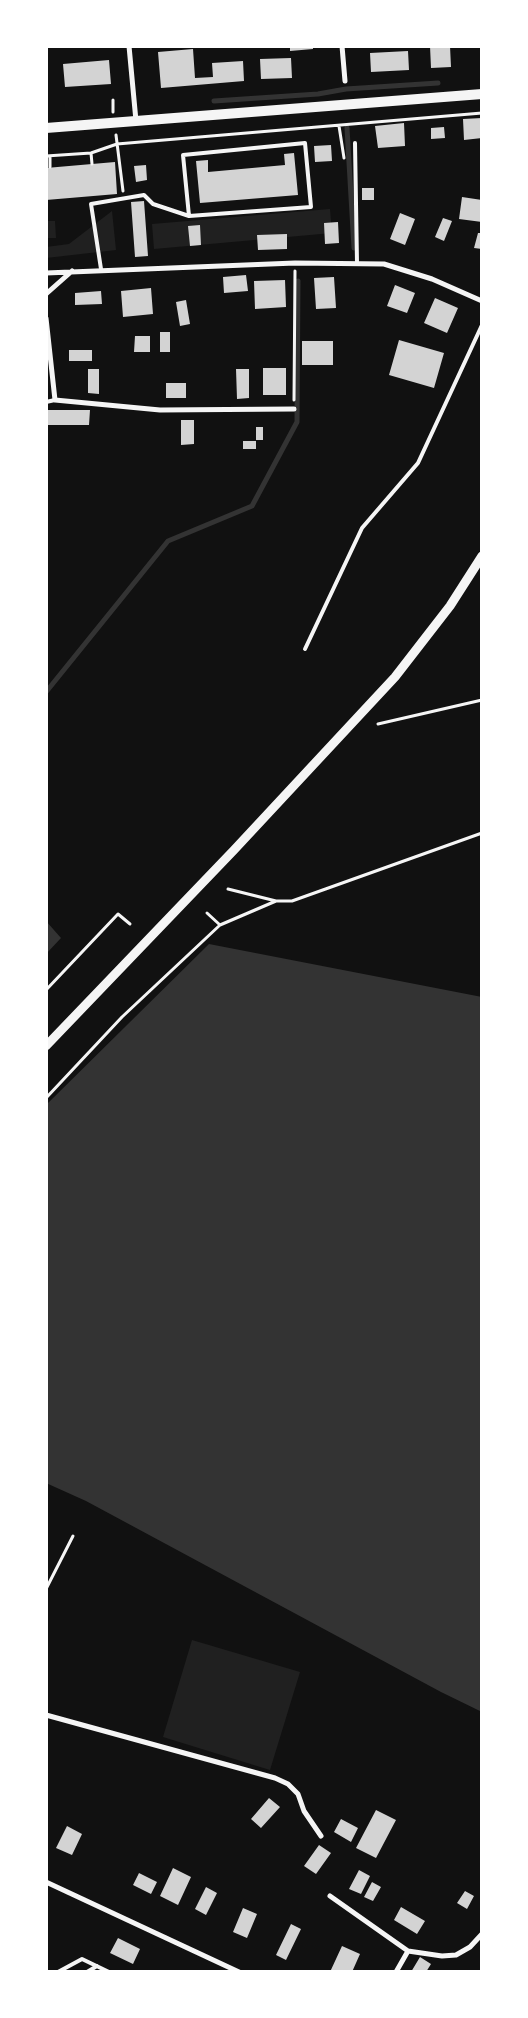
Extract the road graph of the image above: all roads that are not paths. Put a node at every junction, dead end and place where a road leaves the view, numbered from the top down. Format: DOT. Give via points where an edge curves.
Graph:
graph roads {
  1 [pos="129,46"];
  2 [pos="342,46"];
  3 [pos="346,81"];
  4 [pos="482,94"];
  5 [pos="136,122"];
  6 [pos="46,128"];
  7 [pos="355,143"];
  8 [pos="189,216"];
  9 [pos="357,263"];
  10 [pos="100,269"];
  11 [pos="72,271"];
  12 [pos="46,273"];
  13 [pos="46,294"];
  14 [pos="482,302"];
  15 [pos="46,318"];
  16 [pos="482,324"];
  17 [pos="55,400"];
  18 [pos="46,402"];
  19 [pos="294,409"];
  20 [pos="482,556"];
  21 [pos="305,649"];
  22 [pos="46,1046"];
  23 [pos="46,1715"];
  24 [pos="321,1836"];
  25 [pos="46,1882"];
  26 [pos="330,1896"];
  27 [pos="482,1934"];
  28 [pos="408,1951"];
  29 [pos="97,1966"];
  30 [pos="58,1972"];
  31 [pos="87,1972"];
  32 [pos="109,1972"];
  33 [pos="239,1972"];
  34 [pos="396,1972"];
  1 -- 5 [label="street"];
  2 -- 3 [label="street"];
  4 -- 5 [label="main road"];
  5 -- 6 [label="main road"];
  7 -- 9 [label="lane"];
  8 -- 8 [label="lane" via="311,207 305,143 183,155"];
  8 -- 10 [label="lane" via="153,204 144,196 91,204"];
  9 -- 10 [label="street"];
  9 -- 14 [label="street" via="384,264 432,279"];
  10 -- 11 [label="street"];
  11 -- 12 [label="street"];
  11 -- 13 [label="street"];
  15 -- 17 [label="street"];
  16 -- 21 [label="lane" via="418,463 362,528"];
  17 -- 18 [label="lane"];
  17 -- 19 [label="street" via="160,410"];
  20 -- 22 [label="street" via="450,606 395,676"];
  23 -- 24 [label="street" via="275,1778 298,1794 304,1811"];
  25 -- 33 [label="street"];
  26 -- 28 [label="street"];
  27 -- 28 [label="street" via="456,1955"];
  28 -- 34 [label="street"];
  29 -- 30 [label="lane" via="82,1958"];
  29 -- 31 [label="lane"];
  29 -- 32 [label="lane"];
}
